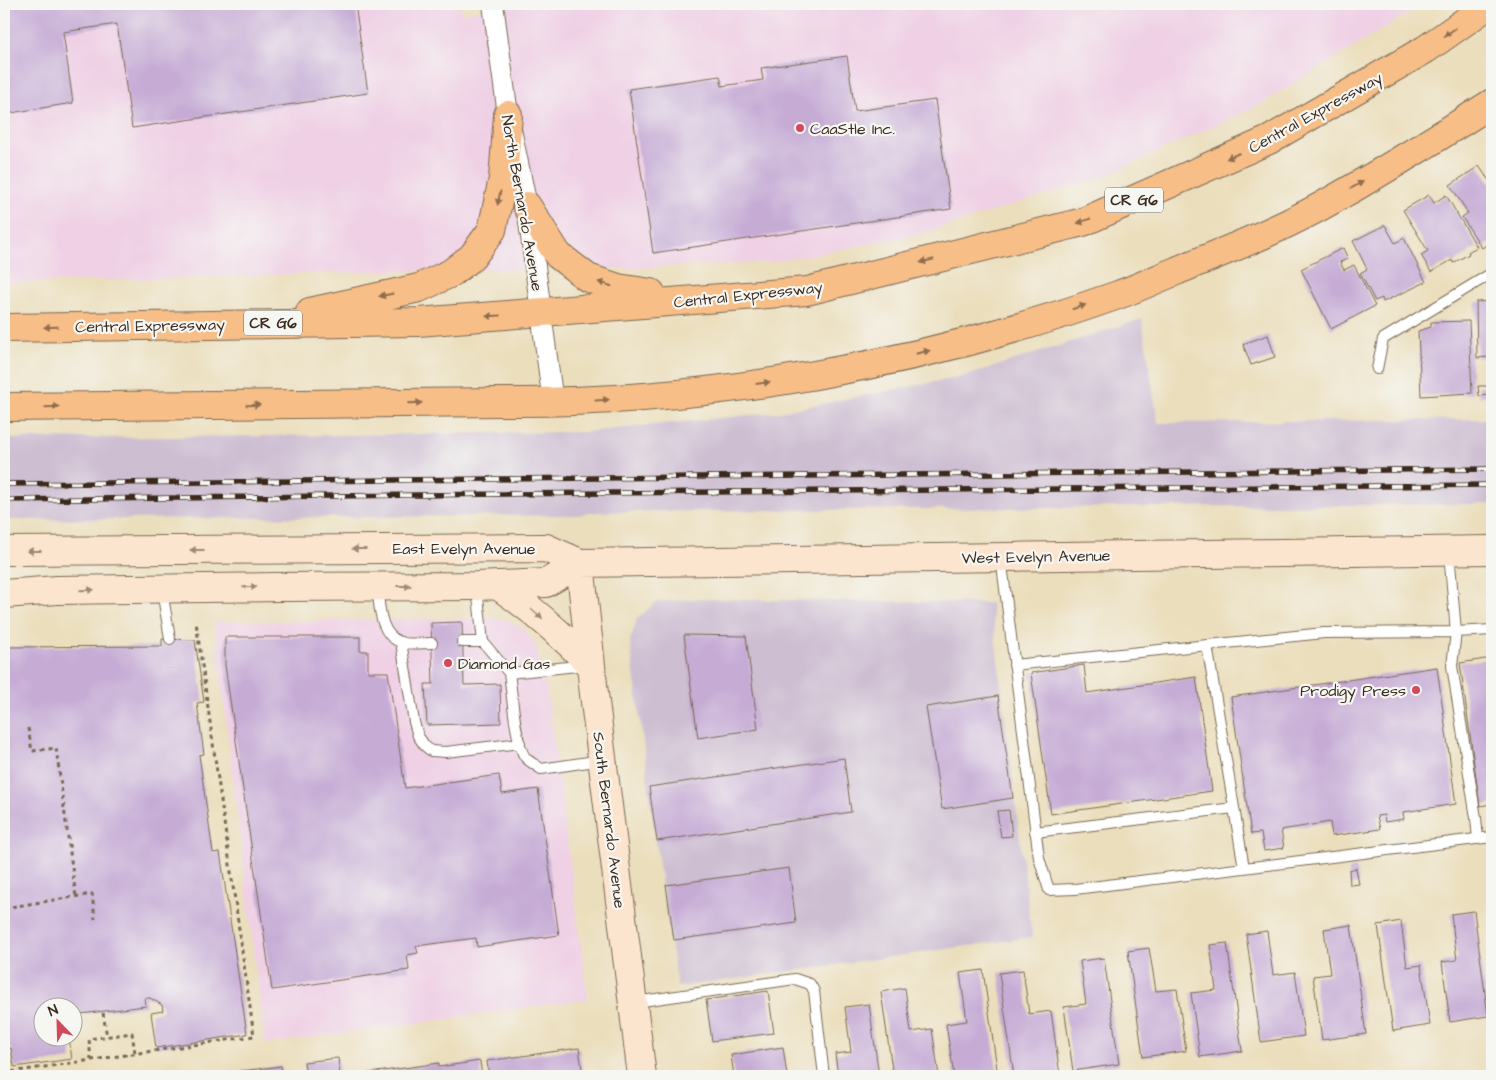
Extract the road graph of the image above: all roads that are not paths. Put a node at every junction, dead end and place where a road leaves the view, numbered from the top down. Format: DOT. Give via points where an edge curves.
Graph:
graph roads {
  1 [pos="493,4"];
  2 [pos="1490,4"];
  3 [pos="1492,103"];
  4 [pos="508,114"];
  5 [pos="526,206"];
  6 [pos="1492,273"];
  7 [pos="740,296"];
  8 [pos="542,313"];
  9 [pos="256,324"];
  10 [pos="4,328"];
  11 [pos="1377,369"];
  12 [pos="553,403"];
  13 [pos="4,407"];
  14 [pos="1492,550"];
  15 [pos="4,551"];
  16 [pos="1449,551"];
  17 [pos="1000,556"];
  18 [pos="580,563"];
  19 [pos="377,586"];
  20 [pos="487,586"];
  21 [pos="162,589"];
  22 [pos="4,594"];
  23 [pos="1492,630"];
  24 [pos="1456,632"];
  25 [pos="170,639"];
  26 [pos="401,642"];
  27 [pos="462,642"];
  28 [pos="483,642"];
  29 [pos="432,643"];
  30 [pos="1207,645"];
  31 [pos="591,665"];
  32 [pos="1014,665"];
  33 [pos="510,673"];
  34 [pos="520,743"];
  35 [pos="602,760"];
  36 [pos="1234,808"];
  37 [pos="1035,832"];
  38 [pos="1492,837"];
  39 [pos="1478,839"];
  40 [pos="1244,868"];
  41 [pos="633,1002"];
  42 [pos="642,1076"];
  43 [pos="824,1076"];
  1 -- 4 [label="street, North Bernardo Avenue"];
  2 -- 7 [label="highway, Central Expressway / CR G6, one-way" via="1426,49 1269,140 1083,222 807,291"];
  12 -- 3 [label="highway, one-way" via="699,392 785,380 872,364 1021,326 1118,295 1229,250 1306,214 1422,148"];
  4 -- 5 [label="street, North Bernardo Avenue"];
  4 -- 9 [label="highway, one-way" via="503,179 492,230 472,257 451,273 419,288"];
  7 -- 5 [label="highway, one-way" via="652,294 588,278 558,255"];
  5 -- 8 [label="street, North Bernardo Avenue"];
  6 -- 11 [label="lane" via="1383,339"];
  7 -- 8 [label="highway, Central Expressway / CR G6"];
  8 -- 9 [label="highway, Central Expressway / CR G6, one-way" via="418,322"];
  8 -- 12 [label="street, North Bernardo Avenue"];
  9 -- 10 [label="highway, Central Expressway / CR G6, one-way"];
  13 -- 12 [label="highway, one-way"];
  14 -- 16 [label="main road, West Evelyn Avenue"];
  18 -- 15 [label="main road, East Evelyn Avenue, one-way" via="546,548"];
  16 -- 17 [label="main road, West Evelyn Avenue"];
  16 -- 24 [label="lane"];
  17 -- 18 [label="main road, West Evelyn Avenue"];
  17 -- 32 [label="lane"];
  18 -- 20 [label="main road" via="546,583"];
  18 -- 31 [label="main road, South Bernardo Avenue"];
  19 -- 20 [label="main road, one-way"];
  21 -- 19 [label="main road, one-way"];
  19 -- 26 [label="lane" via="384,628"];
  20 -- 28 [label="lane"];
  20 -- 31 [label="main road, one-way" via="525,604"];
  22 -- 21 [label="main road, one-way"];
  21 -- 25 [label="lane"];
  23 -- 24 [label="lane"];
  24 -- 30 [label="lane" via="1324,633"];
  24 -- 39 [label="lane" via="1452,666"];
  26 -- 29 [label="lane"];
  26 -- 34 [label="lane" via="414,722 425,746 431,751 446,752"];
  27 -- 28 [label="lane"];
  28 -- 33 [label="lane"];
  30 -- 32 [label="lane"];
  30 -- 36 [label="lane"];
  31 -- 33 [label="lane"];
  31 -- 35 [label="main road, South Bernardo Avenue"];
  32 -- 37 [label="lane"];
  33 -- 34 [label="lane"];
  34 -- 35 [label="lane" via="526,757 541,769"];
  35 -- 41 [label="main road, South Bernardo Avenue"];
  36 -- 37 [label="lane"];
  36 -- 40 [label="lane"];
  37 -- 40 [label="lane" via="1049,890"];
  38 -- 39 [label="lane"];
  39 -- 40 [label="lane"];
  41 -- 42 [label="main road, South Bernardo Avenue"];
  41 -- 43 [label="lane" via="795,979 810,984 814,991"];
}
